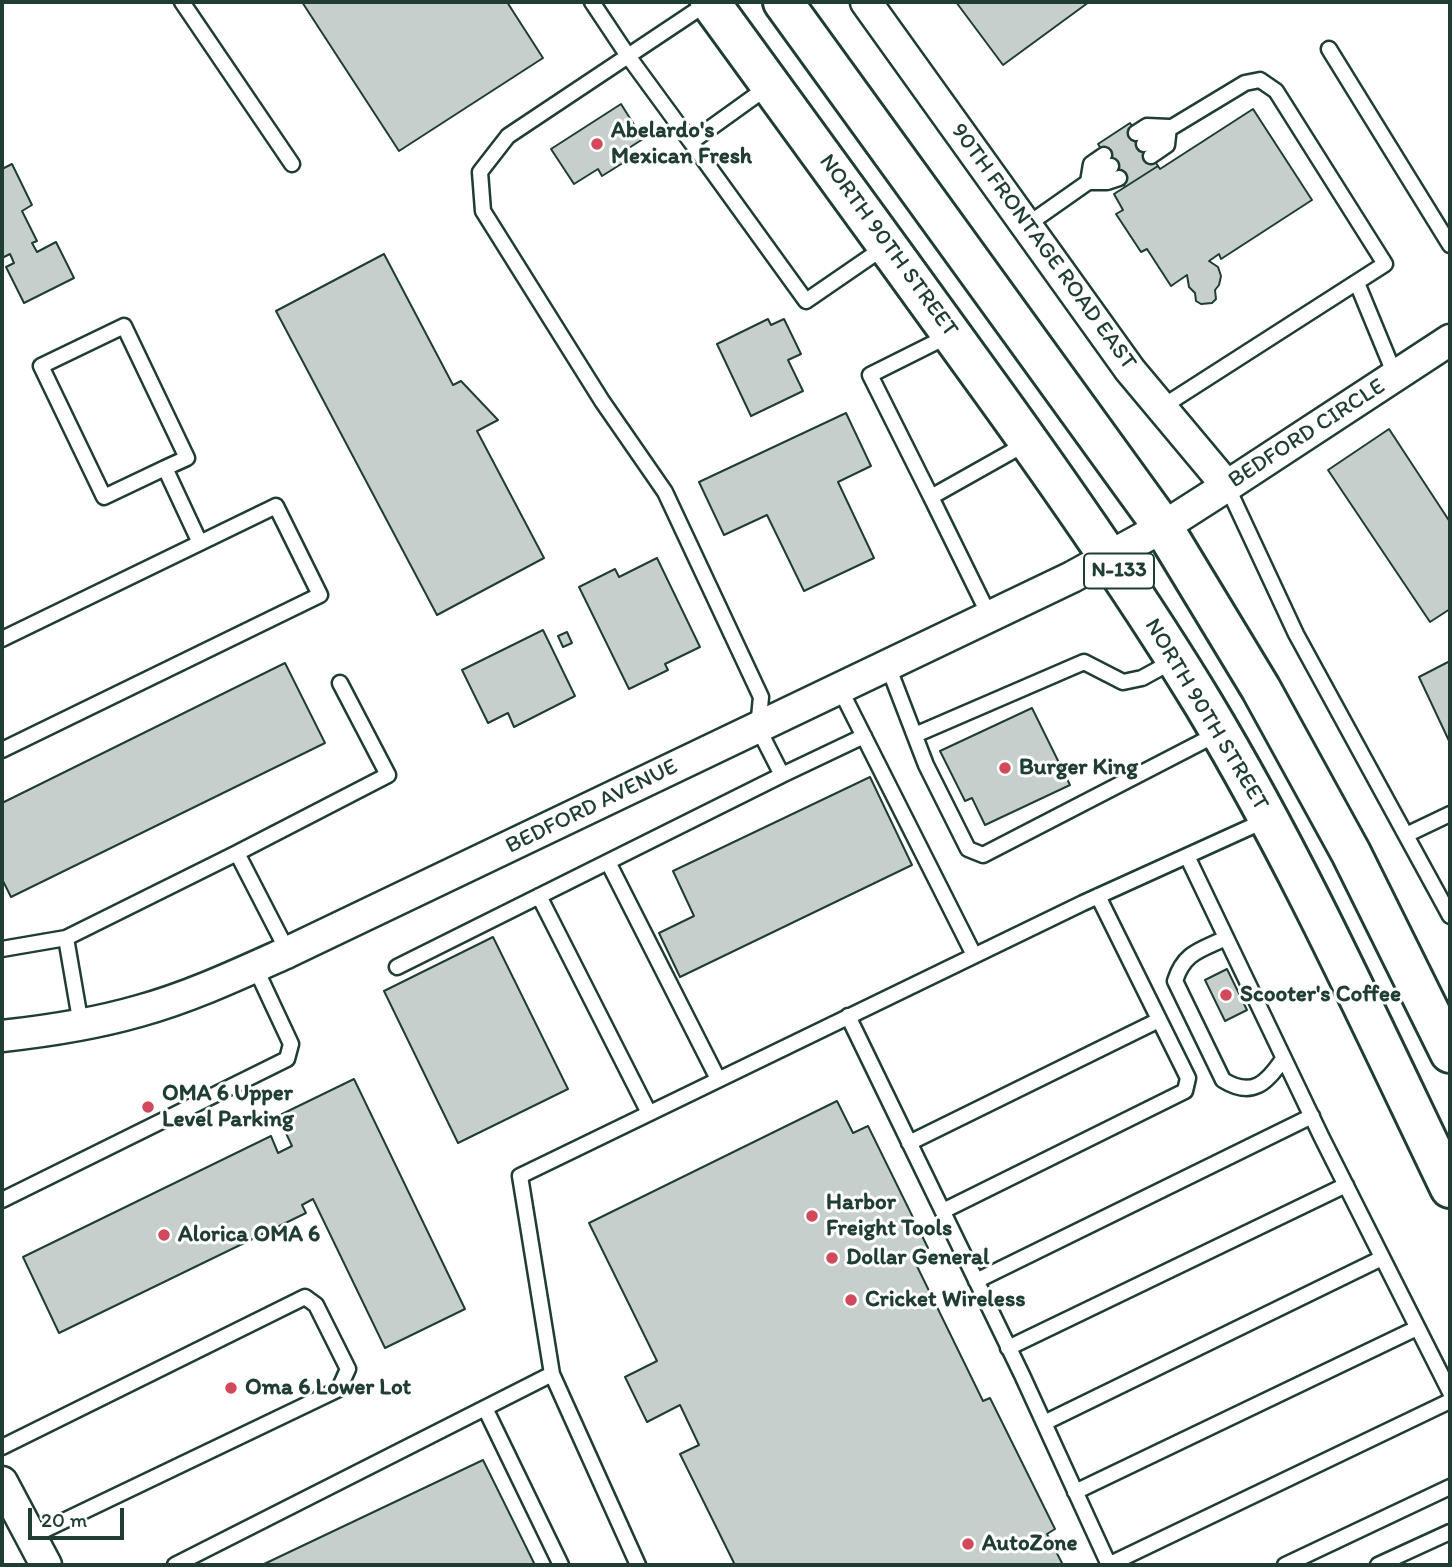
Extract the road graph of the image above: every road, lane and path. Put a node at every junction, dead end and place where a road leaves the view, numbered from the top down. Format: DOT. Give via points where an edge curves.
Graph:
graph roads {
  1 [pos="182,2"];
  2 [pos="592,2"];
  3 [pos="710,2"];
  4 [pos="783,2"];
  5 [pos="866,2"];
  6 [pos="1329,49"];
  7 [pos="628,56"];
  8 [pos="771,85"];
  9 [pos="1169,127"];
  10 [pos="691,142"];
  11 [pos="292,164"];
  12 [pos="1088,182"];
  13 [pos="1027,225"];
  14 [pos="1450,245"];
  15 [pos="888,246"];
  16 [pos="1357,283"];
  17 [pos="952,334"];
  18 [pos="1450,340"];
  19 [pos="1395,375"];
  20 [pos="1162,407"];
  21 [pos="1029,442"];
  22 [pos="165,468"];
  23 [pos="1227,486"];
  24 [pos="931,497"];
  25 [pos="1163,527"];
  26 [pos="200,543"];
  27 [pos="1109,557"];
  28 [pos="990,617"];
  29 [pos="2,639"];
  30 [pos="1175,660"];
  31 [pos="888,666"];
  32 [pos="340,684"];
  33 [pos="840,689"];
  34 [pos="758,728"];
  35 [pos="1220,732"];
  36 [pos="915,735"];
  37 [pos="864,736"];
  38 [pos="2,750"];
  39 [pos="782,775"];
  40 [pos="1450,814"];
  41 [pos="1268,820"];
  42 [pos="1406,835"];
  43 [pos="237,853"];
  44 [pos="1186,856"];
  45 [pos="608,862"];
  46 [pos="539,896"];
  47 [pos="1098,896"];
  48 [pos="1450,916"];
  49 [pos="66,938"];
  50 [pos="1226,938"];
  51 [pos="2,949"];
  52 [pos="288,953"];
  53 [pos="974,955"];
  54 [pos="255,967"];
  55 [pos="397,967"];
  56 [pos="848,1016"];
  57 [pos="1159,1020"];
  58 [pos="81,1025"];
  59 [pos="2,1036"];
  60 [pos="1450,1053"];
  61 [pos="1283,1059"];
  62 [pos="718,1079"];
  63 [pos="649,1113"];
  64 [pos="1312,1116"];
  65 [pos="909,1143"];
  66 [pos="1346,1185"];
  67 [pos="1450,1188"];
  68 [pos="2,1200"];
  69 [pos="943,1211"];
  70 [pos="1382,1258"];
  71 [pos="976,1281"];
  72 [pos="1417,1328"];
  73 [pos="1008,1348"];
  74 [pos="552,1374"];
  75 [pos="1450,1392"];
  76 [pos="1450,1401"];
  77 [pos="485,1408"];
  78 [pos="1044,1423"];
  79 [pos="2,1447"];
  80 [pos="2,1482"];
  81 [pos="1450,1487"];
  82 [pos="1075,1492"];
  83 [pos="1450,1532"];
  84 [pos="30,1537"];
  85 [pos="46,1565"];
  86 [pos="175,1565"];
  87 [pos="561,1565"];
  88 [pos="638,1565"];
  89 [pos="1108,1565"];
  90 [pos="1286,1565"];
  91 [pos="1378,1565"];
  1 -- 11 [label="lane"];
  2 -- 7 [label="lane"];
  3 -- 7 [label="lane"];
  3 -- 8 [label="main road, NORTH 90TH STREET / N-133"];
  4 -- 25 [label="main road, N-133"];
  5 -- 13 [label="street, 90TH FRONTAGE ROAD EAST"];
  6 -- 14 [label="lane"];
  7 -- 10 [label="lane"];
  7 -- 34 [label="lane" via="508,136 480,173 482,211 665,492 761,697"];
  8 -- 10 [label="lane"];
  8 -- 15 [label="main road, NORTH 90TH STREET / N-133"];
  9 -- 9 [label="lane" via="1167,145 1144,144 1147,126"];
  9 -- 16 [label="lane" via="1245,83 1260,80 1276,91 1385,264"];
  10 -- 15 [label="lane" via="806,301"];
  12 -- 12 [label="lane" via="1091,164 1111,166 1107,182"];
  12 -- 13 [label="lane"];
  13 -- 20 [label="street, 90TH FRONTAGE ROAD EAST" via="1130,370"];
  15 -- 17 [label="main road, NORTH 90TH STREET / N-133"];
  16 -- 19 [label="lane"];
  16 -- 20 [label="lane"];
  17 -- 21 [label="main road, NORTH 90TH STREET / N-133"];
  17 -- 24 [label="lane" via="870,375"];
  18 -- 19 [label="street, BEDFORD CIRCLE"];
  19 -- 23 [label="street, BEDFORD CIRCLE"];
  20 -- 23 [label="street, 90TH FRONTAGE ROAD EAST"];
  21 -- 24 [label="lane"];
  21 -- 27 [label="main road, NORTH 90TH STREET / N-133"];
  22 -- 22 [label="lane" via="187,458 124,326 41,366 104,497"];
  22 -- 26 [label="lane"];
  23 -- 25 [label="street, BEDFORD CIRCLE"];
  23 -- 42 [label="lane" via="1296,634"];
  24 -- 28 [label="lane"];
  25 -- 27 [label="street, BEDFORD AVENUE"];
  25 -- 60 [label="main road, N-133" via="1255,678 1351,853"];
  26 -- 29 [label="lane"];
  26 -- 38 [label="lane" via="276,506 320,595"];
  27 -- 28 [label="street, BEDFORD AVENUE"];
  27 -- 30 [label="main road, NORTH 90TH STREET / N-133"];
  28 -- 31 [label="street, BEDFORD AVENUE"];
  30 -- 35 [label="main road, NORTH 90TH STREET / N-133"];
  30 -- 36 [label="lane" via="1142,678 1123,682 1084,662"];
  31 -- 33 [label="street, BEDFORD AVENUE"];
  31 -- 36 [label="lane"];
  32 -- 43 [label="lane" via="388,775"];
  33 -- 34 [label="street, BEDFORD AVENUE"];
  33 -- 37 [label="lane"];
  34 -- 39 [label="lane"];
  34 -- 52 [label="street, BEDFORD AVENUE"];
  35 -- 36 [label="lane" via="983,855 968,849"];
  35 -- 41 [label="main road, NORTH 90TH STREET / N-133"];
  37 -- 39 [label="lane"];
  37 -- 53 [label="lane"];
  39 -- 45 [label="lane"];
  40 -- 42 [label="lane"];
  41 -- 44 [label="lane"];
  41 -- 67 [label="main road, NORTH 90TH STREET / N-133"];
  42 -- 48 [label="lane"];
  43 -- 49 [label="lane"];
  43 -- 52 [label="lane"];
  44 -- 47 [label="lane"];
  44 -- 50 [label="lane"];
  45 -- 46 [label="lane"];
  45 -- 62 [label="lane"];
  46 -- 55 [label="lane"];
  46 -- 63 [label="lane"];
  47 -- 53 [label="lane"];
  47 -- 57 [label="lane"];
  49 -- 51 [label="lane"];
  49 -- 58 [label="lane"];
  50 -- 61 [label="lane"];
  50 -- 61 [label="lane" via="1187,957 1175,981 1223,1080 1237,1089 1250,1088 1270,1079"];
  52 -- 54 [label="street, BEDFORD AVENUE"];
  53 -- 56 [label="lane"];
  54 -- 58 [label="street, BEDFORD AVENUE" via="172,1000"];
  54 -- 68 [label="lane" via="291,1044 287,1059"];
  56 -- 62 [label="lane"];
  56 -- 65 [label="lane"];
  57 -- 65 [label="lane"];
  57 -- 69 [label="lane" via="1188,1078 1185,1091"];
  58 -- 59 [label="street, BEDFORD AVENUE"];
  61 -- 64 [label="lane"];
  62 -- 63 [label="lane"];
  63 -- 74 [label="lane" via="520,1176"];
  64 -- 66 [label="lane"];
  64 -- 71 [label="lane"];
  65 -- 69 [label="lane"];
  66 -- 70 [label="lane"];
  66 -- 73 [label="lane"];
  69 -- 71 [label="lane"];
  70 -- 72 [label="lane"];
  70 -- 78 [label="lane"];
  71 -- 73 [label="lane"];
  72 -- 75 [label="lane"];
  72 -- 82 [label="lane"];
  73 -- 78 [label="lane"];
  74 -- 77 [label="lane"];
  74 -- 88 [label="lane"];
  76 -- 89 [label="lane"];
  77 -- 86 [label="lane"];
  77 -- 87 [label="lane"];
  78 -- 82 [label="lane"];
  79 -- 84 [label="lane" via="304,1297 316,1305 348,1369 339,1389"];
  80 -- 84 [label="street"];
  81 -- 90 [label="lane"];
  82 -- 89 [label="lane"];
  83 -- 91 [label="lane"];
  84 -- 85 [label="street"];
}
